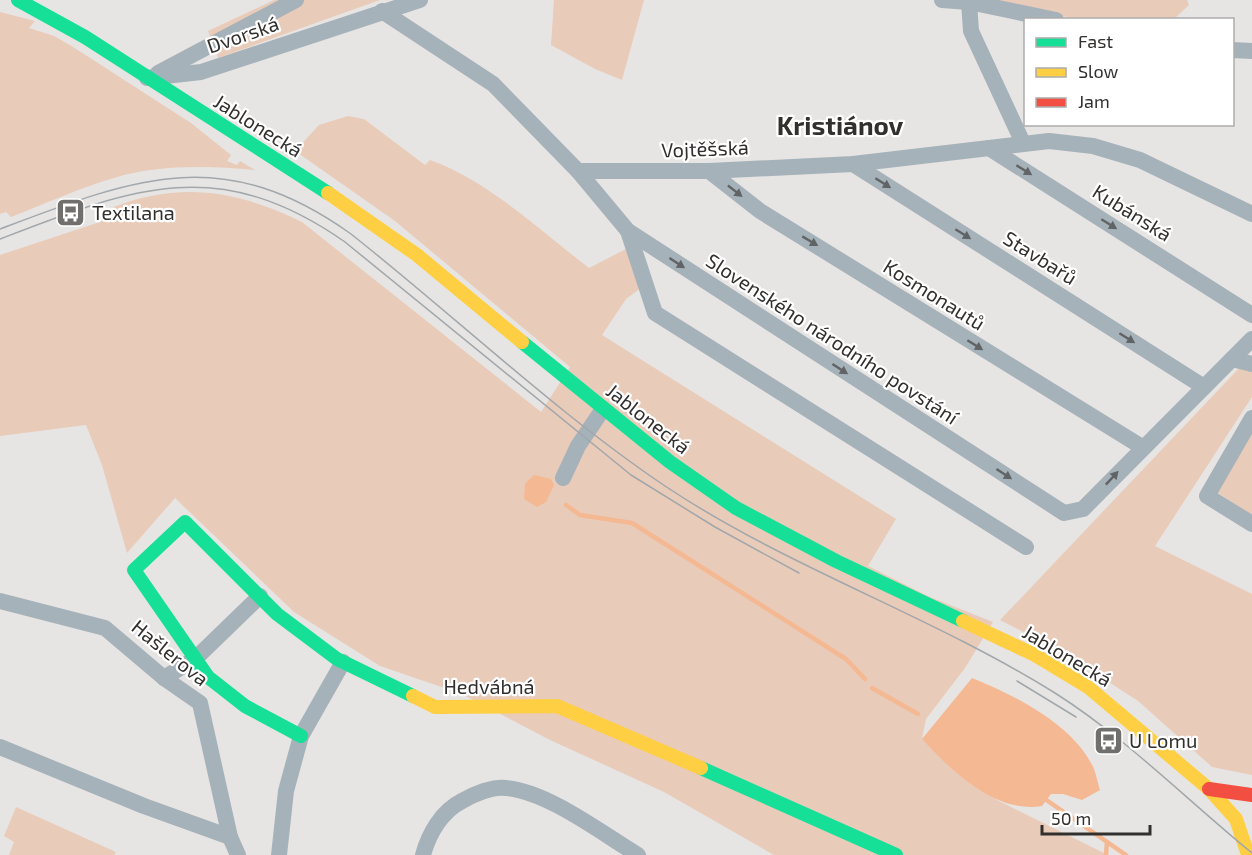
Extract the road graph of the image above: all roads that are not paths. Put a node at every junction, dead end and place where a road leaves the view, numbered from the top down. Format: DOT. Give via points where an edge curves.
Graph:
graph roads {
  1 [pos="18,0"];
  2 [pos="296,0"];
  3 [pos="420,0"];
  4 [pos="942,0"];
  5 [pos="969,2"];
  6 [pos="382,11"];
  7 [pos="1046,18"];
  8 [pos="1234,50"];
  9 [pos="1252,51"];
  10 [pos="147,79"];
  11 [pos="1023,143"];
  12 [pos="989,147"];
  13 [pos="853,164"];
  14 [pos="578,171"];
  15 [pos="709,171"];
  16 [pos="1252,214"];
  17 [pos="628,231"];
  18 [pos="1252,315"];
  19 [pos="1252,339"];
  20 [pos="1232,359"];
  21 [pos="1252,364"];
  22 [pos="1204,387"];
  23 [pos="603,410"];
  24 [pos="1252,418"];
  25 [pos="1142,447"];
  26 [pos="563,478"];
  27 [pos="1252,524"];
  28 [pos="1026,547"];
  29 [pos="260,596"];
  30 [pos="0,601"];
  31 [pos="196,658"];
  32 [pos="343,662"];
  33 [pos="164,678"];
  34 [pos="301,736"];
  35 [pos="0,747"];
  36 [pos="1209,789"];
  37 [pos="1252,795"];
  38 [pos="1244,816"];
  39 [pos="1249,834"];
  40 [pos="230,837"];
  41 [pos="238,855"];
  42 [pos="279,855"];
  43 [pos="423,855"];
  44 [pos="638,855"];
  45 [pos="896,855"];
  46 [pos="1248,855"];
  1 -- 10 [label="main road, Jablonecká" via="85,37"];
  2 -- 10 [label="street"];
  3 -- 6 [label="street, Dvorská"];
  4 -- 5 [label="street"];
  5 -- 7 [label="street"];
  5 -- 11 [label="street" via="971,31"];
  6 -- 10 [label="street, Dvorská" via="201,72"];
  6 -- 14 [label="street" via="493,84"];
  8 -- 9 [label="street"];
  10 -- 23 [label="main road, Jablonecká" via="340,201 417,255"];
  11 -- 12 [label="street, Vojtěšská"];
  11 -- 16 [label="street, Vojtěšská" via="1049,141 1093,146 1140,160"];
  12 -- 13 [label="street, Vojtěšská"];
  12 -- 18 [label="street, Kubánská, one-way"];
  13 -- 15 [label="street, Vojtěšská"];
  13 -- 22 [label="street, Stavbařů, one-way"];
  14 -- 15 [label="street, Vojtěšská"];
  14 -- 17 [label="street, Slovenského národního povstání"];
  15 -- 25 [label="street, Kosmonautů, one-way" via="766,214"];
  17 -- 25 [label="street, Slovenského národního povstání, one-way" via="1064,513 1083,509"];
  17 -- 28 [label="street" via="656,313"];
  19 -- 20 [label="street"];
  20 -- 21 [label="street"];
  20 -- 22 [label="street"];
  22 -- 25 [label="street"];
  23 -- 26 [label="street" via="578,446"];
  23 -- 36 [label="main road, Jablonecká" via="736,508 846,566 1035,655 1088,687"];
  24 -- 27 [label="street" via="1207,496"];
  29 -- 31 [label="street"];
  29 -- 31 [label="main road, Hedvábná" via="185,522 134,570"];
  29 -- 32 [label="main road, Hedvábná" via="277,614"];
  30 -- 33 [label="street, Hašlerova" via="105,628"];
  31 -- 33 [label="street"];
  31 -- 34 [label="main road" via="208,677 245,706"];
  32 -- 34 [label="street"];
  32 -- 45 [label="main road, Hedvábná" via="435,707 556,706"];
  33 -- 40 [label="street, Hašlerova" via="200,703"];
  34 -- 42 [label="street" via="286,791"];
  35 -- 40 [label="street"];
  36 -- 37 [label="main road"];
  36 -- 38 [label="main road, Jablonecká"];
  38 -- 39 [label="street"];
  39 -- 46 [label="main road"];
  40 -- 41 [label="street, Hašlerova"];
  43 -- 44 [label="street" via="428,837 451,807 474,795 506,787 550,802"];
}
